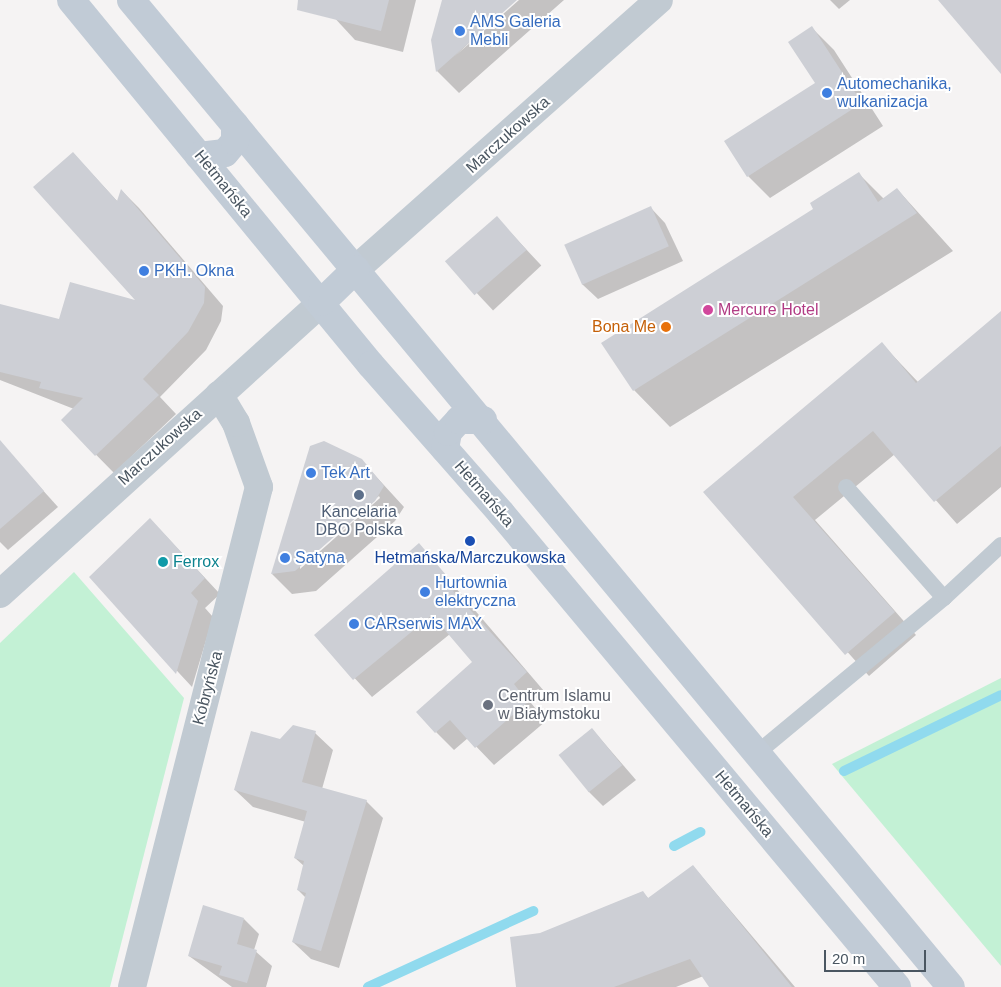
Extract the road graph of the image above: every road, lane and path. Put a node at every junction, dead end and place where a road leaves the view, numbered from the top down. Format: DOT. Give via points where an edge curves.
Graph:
graph roads {
  1 [pos="71,0"];
  2 [pos="131,0"];
  3 [pos="659,0"];
  4 [pos="235,125"];
  5 [pos="199,156"];
  6 [pos="356,269"];
  7 [pos="322,302"];
  8 [pos="219,396"];
  9 [pos="482,420"];
  10 [pos="445,449"];
  11 [pos="846,487"];
  12 [pos="1001,545"];
  13 [pos="0,594"];
  14 [pos="944,598"];
  15 [pos="756,754"];
  16 [pos="132,987"];
  17 [pos="897,987"];
  18 [pos="951,987"];
  1 -- 5 [label="main road, Hetmańska"];
  2 -- 4 [label="main road"];
  3 -- 6 [label="street, Marczukowska"];
  4 -- 5 [label="main road" via="235,141 225,154"];
  4 -- 6 [label="main road"];
  5 -- 7 [label="main road, Hetmańska"];
  6 -- 7 [label="main road"];
  6 -- 9 [label="main road"];
  7 -- 8 [label="street, Marczukowska"];
  7 -- 10 [label="main road, Hetmańska"];
  8 -- 13 [label="street, Marczukowska"];
  8 -- 16 [label="street, Kobryńska" via="236,423 258,487"];
  9 -- 10 [label="main road" via="459,420 448,432"];
  9 -- 15 [label="main road"];
  10 -- 17 [label="main road, Hetmańska"];
  11 -- 14 [label="lane"];
  12 -- 14 [label="lane"];
  14 -- 15 [label="lane"];
  15 -- 18 [label="main road"];
}
